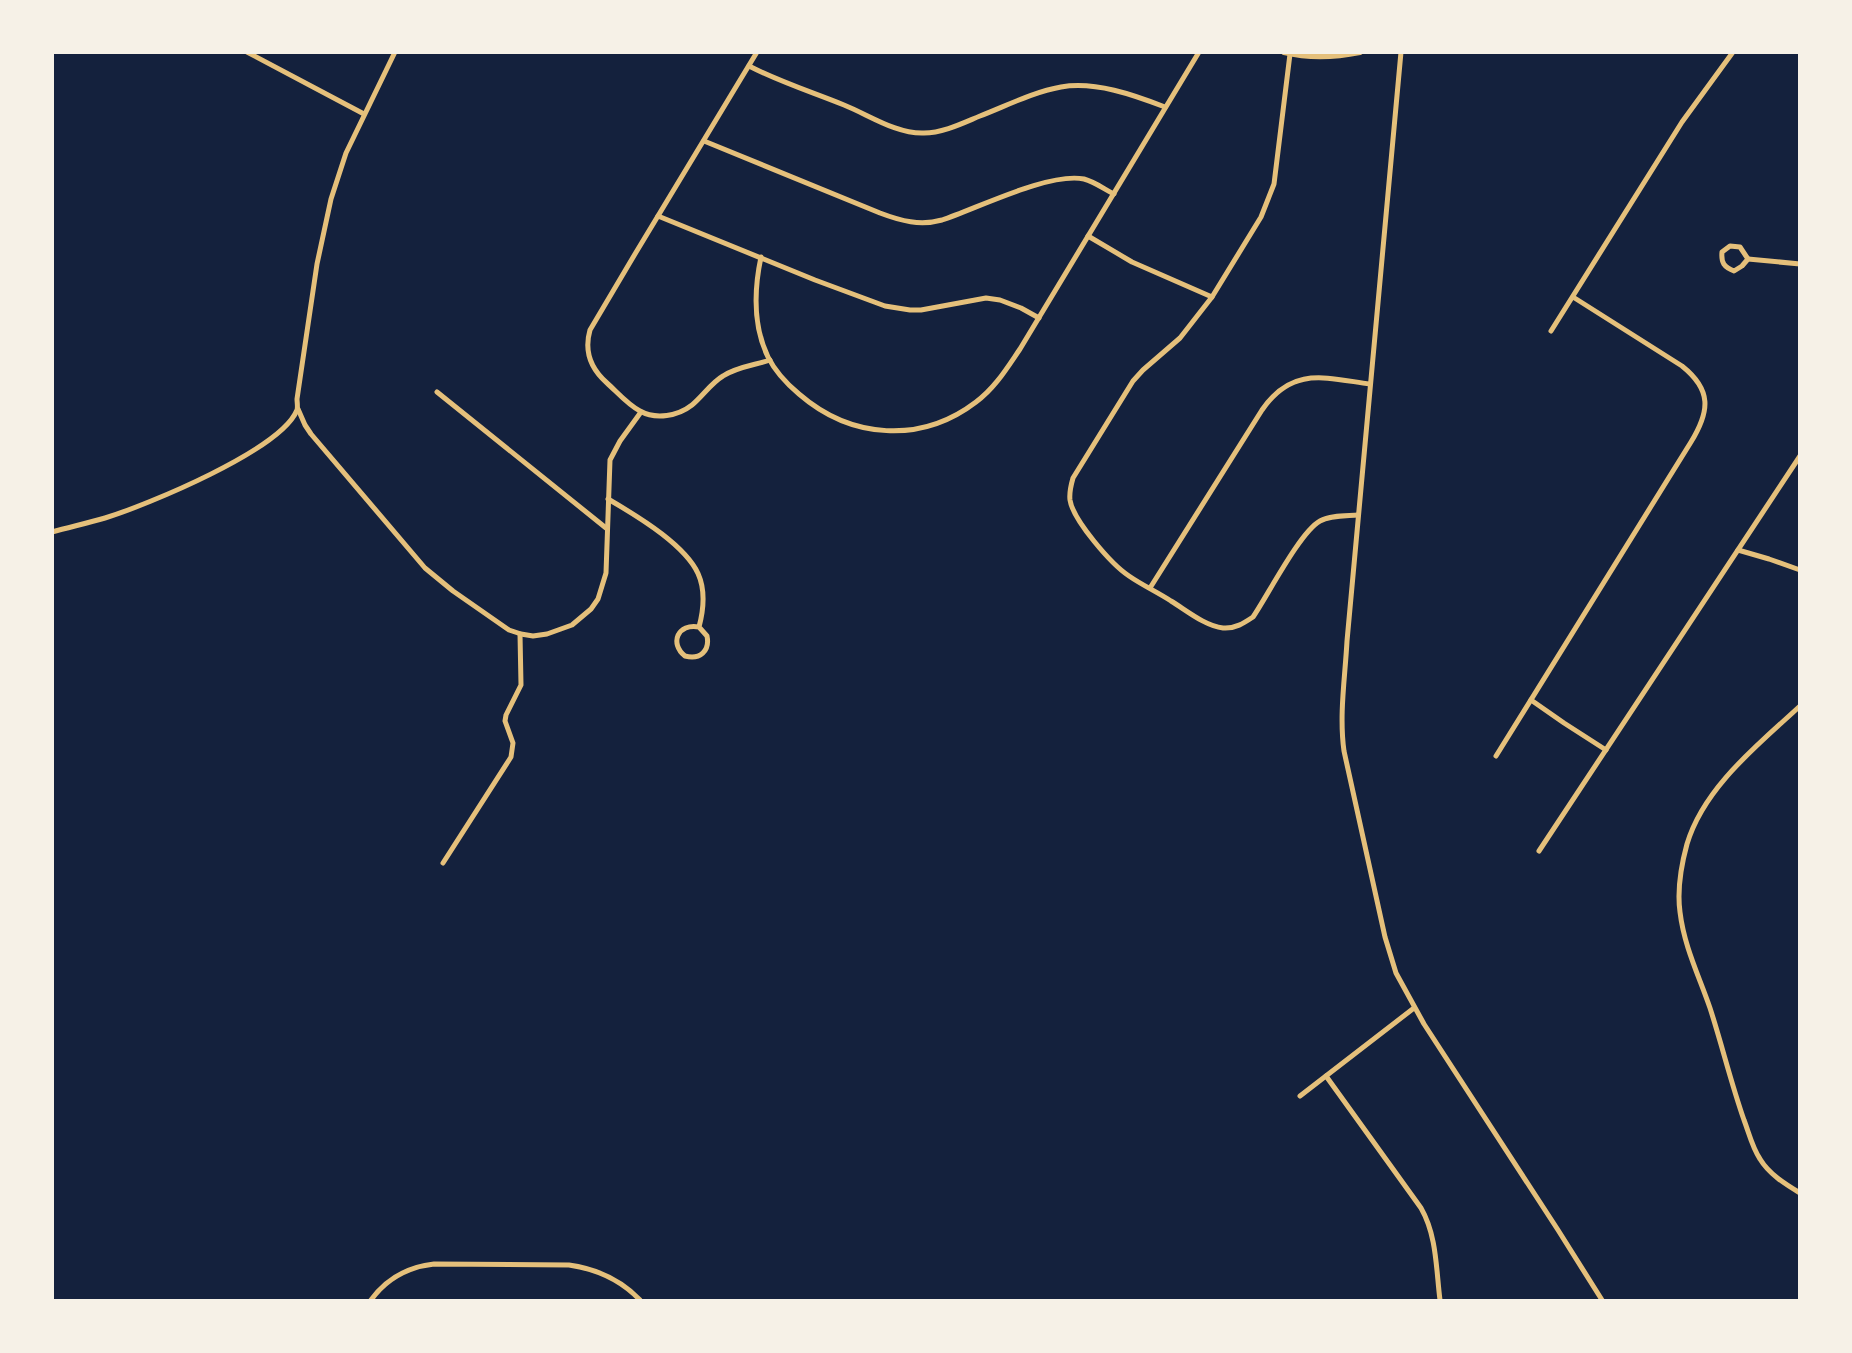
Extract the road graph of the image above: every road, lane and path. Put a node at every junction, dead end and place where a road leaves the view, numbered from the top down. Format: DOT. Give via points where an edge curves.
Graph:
graph roads {
  1 [pos="247,52"];
  2 [pos="395,52"];
  3 [pos="757,52"];
  4 [pos="1199,52"];
  5 [pos="1360,52"];
  6 [pos="1401,52"];
  7 [pos="1733,52"];
  8 [pos="1287,53"];
  9 [pos="749,66"];
  10 [pos="1165,107"];
  11 [pos="363,114"];
  12 [pos="704,141"];
  13 [pos="1114,194"];
  14 [pos="658,216"];
  15 [pos="1088,236"];
  16 [pos="761,257"];
  17 [pos="1748,258"];
  18 [pos="1800,264"];
  19 [pos="1212,297"];
  20 [pos="1573,297"];
  21 [pos="1039,318"];
  22 [pos="1551,331"];
  23 [pos="770,360"];
  24 [pos="1370,384"];
  25 [pos="437,392"];
  26 [pos="298,409"];
  27 [pos="642,412"];
  28 [pos="1800,456"];
  29 [pos="608,499"];
  30 [pos="1358,515"];
  31 [pos="607,528"];
  32 [pos="52,532"];
  33 [pos="1738,550"];
  34 [pos="1800,570"];
  35 [pos="1150,588"];
  36 [pos="699,627"];
  37 [pos="520,634"];
  38 [pos="1531,700"];
  39 [pos="1800,706"];
  40 [pos="1606,750"];
  41 [pos="1496,756"];
  42 [pos="1539,851"];
  43 [pos="443,863"];
  44 [pos="1414,1008"];
  45 [pos="1326,1076"];
  46 [pos="1300,1096"];
  47 [pos="1800,1193"];
  48 [pos="371,1300"];
  49 [pos="640,1300"];
  50 [pos="1440,1300"];
  51 [pos="1602,1300"];
  1 -- 11 [label="street"];
  2 -- 11 [label="street"];
  3 -- 9 [label="street"];
  4 -- 10 [label="street"];
  5 -- 8 [label="street" via="1341,56"];
  6 -- 24 [label="street"];
  7 -- 20 [label="street" via="1682,122"];
  8 -- 19 [label="street" via="1274,184 1261,217"];
  9 -- 10 [label="street" via="915,133 947,129 1036,94 1073,85"];
  9 -- 12 [label="street"];
  10 -- 13 [label="street"];
  11 -- 26 [label="street" via="341,164 324,225"];
  12 -- 13 [label="street" via="880,213 917,223 942,220 1059,179 1084,179"];
  12 -- 14 [label="street"];
  13 -- 15 [label="street"];
  14 -- 16 [label="street"];
  14 -- 27 [label="street" via="587,341 597,373"];
  15 -- 19 [label="street" via="1132,262"];
  15 -- 21 [label="street"];
  16 -- 21 [label="street" via="898,309 922,310 986,298 1021,307"];
  16 -- 23 [label="street" via="755,300"];
  17 -- 17 [label="street" via="1734,271 1721,261 1722,251 1730,246 1740,247"];
  17 -- 18 [label="street"];
  19 -- 35 [label="street" via="1180,338 1133,381 1070,488 1072,509 1105,555"];
  20 -- 22 [label="street"];
  20 -- 38 [label="street" via="1682,366 1703,390 1706,402 1695,435"];
  21 -- 23 [label="street" via="1000,379 979,401 920,428 889,431 836,419 793,389"];
  23 -- 27 [label="street" via="725,374 674,415"];
  24 -- 30 [label="street"];
  24 -- 35 [label="street" via="1317,378 1279,389"];
  25 -- 31 [label="street"];
  26 -- 32 [label="street" via="275,435 228,466 137,507"];
  26 -- 37 [label="street" via="311,433 425,568"];
  27 -- 29 [label="street" via="610,460"];
  28 -- 33 [label="street"];
  29 -- 31 [label="street"];
  29 -- 36 [label="street" via="656,529 690,558 703,590"];
  30 -- 35 [label="street" via="1329,518 1312,527 1253,617 1243,624 1213,626"];
  30 -- 44 [label="street" via="1342,735 1390,957"];
  31 -- 37 [label="street" via="606,573 591,609 560,630"];
  33 -- 34 [label="street"];
  33 -- 40 [label="street"];
  36 -- 36 [label="street" via="686,627 678,636 678,649 685,656 698,657 707,649 707,636"];
  37 -- 43 [label="street" via="522,685 505,721 513,743 511,757"];
  38 -- 40 [label="street"];
  38 -- 41 [label="street"];
  39 -- 47 [label="street" via="1713,793 1687,843 1679,892 1686,943 1754,1147 1766,1169"];
  40 -- 42 [label="street"];
  44 -- 45 [label="street"];
  44 -- 51 [label="street"];
  45 -- 46 [label="street"];
  45 -- 50 [label="street" via="1427,1218"];
  48 -- 49 [label="street" via="403,1272 434,1264 583,1267 608,1276"];
}
